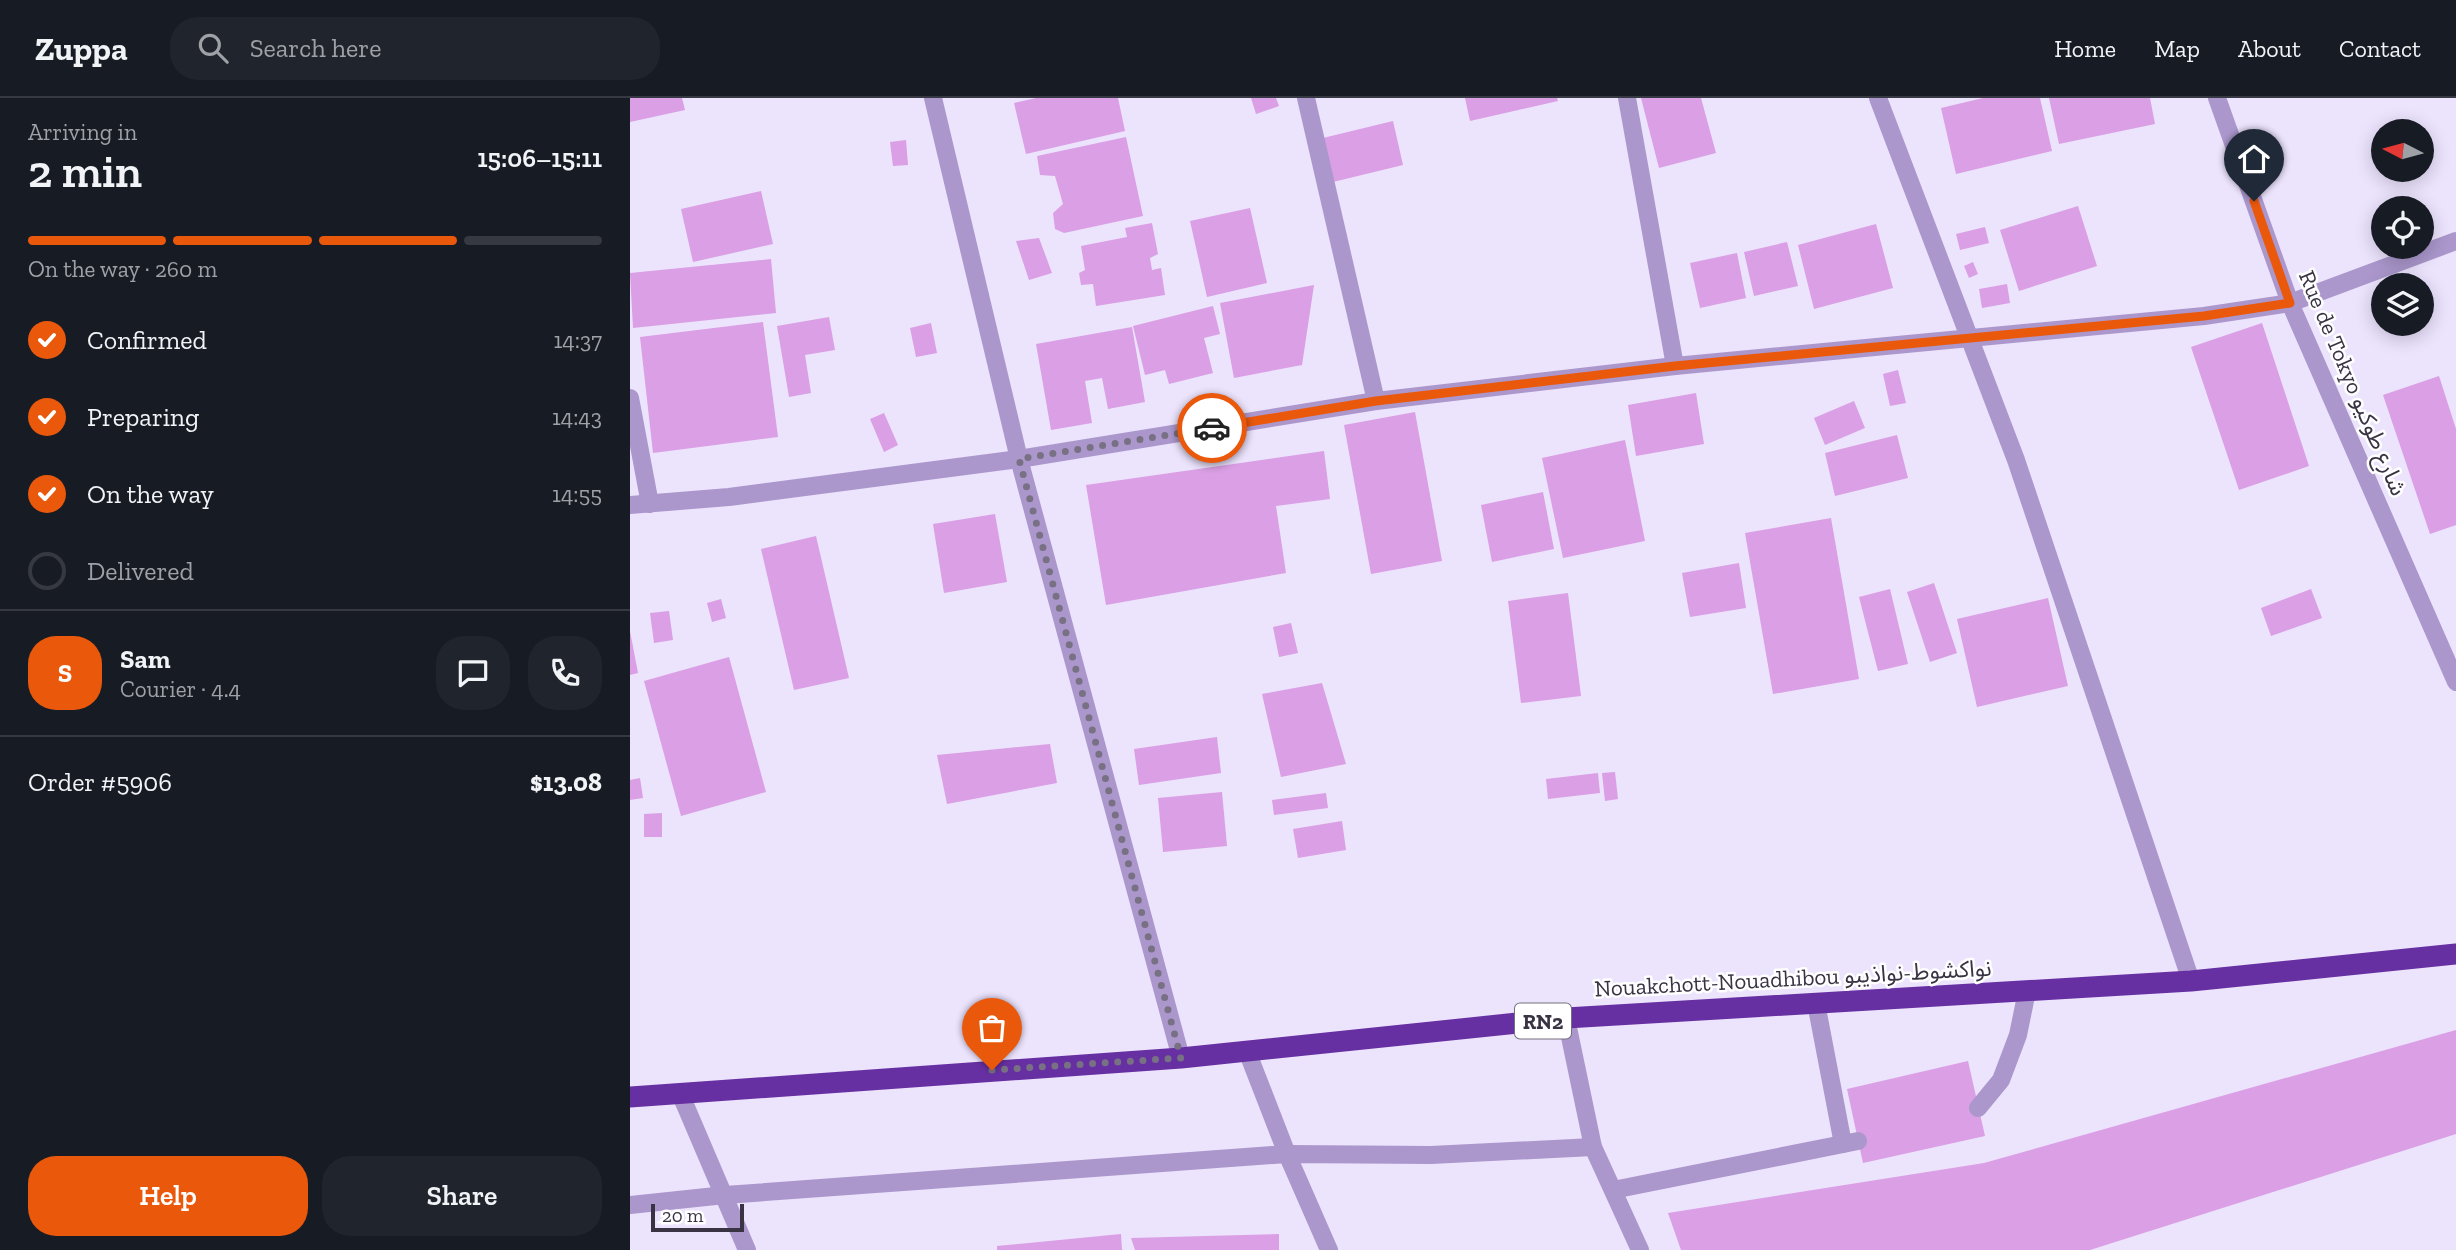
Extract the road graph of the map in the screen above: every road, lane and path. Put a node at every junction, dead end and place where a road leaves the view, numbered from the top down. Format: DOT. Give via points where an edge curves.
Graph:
graph roads {
  1 [pos="933,98"];
  2 [pos="1306,98"];
  3 [pos="1628,98"];
  4 [pos="1878,98"];
  5 [pos="2217,98"];
  6 [pos="2456,241"];
  7 [pos="2290,303"];
  8 [pos="1971,337"];
  9 [pos="1675,366"];
  10 [pos="630,398"];
  11 [pos="1376,401"];
  12 [pos="1019,459"];
  13 [pos="650,503"];
  14 [pos="630,505"];
  15 [pos="2456,682"];
  16 [pos="2456,954"];
  17 [pos="2191,981"];
  18 [pos="2027,991"];
  19 [pos="1816,1003"];
  20 [pos="1566,1018"];
  21 [pos="1247,1051"];
  22 [pos="1181,1058"];
  23 [pos="680,1093"];
  24 [pos="630,1097"];
  25 [pos="1978,1108"];
  26 [pos="1593,1147"];
  27 [pos="1287,1154"];
  28 [pos="1613,1190"];
  29 [pos="725,1195"];
  30 [pos="630,1205"];
  31 [pos="747,1250"];
  32 [pos="1329,1250"];
  33 [pos="1640,1250"];
  1 -- 12 [label="street"];
  2 -- 11 [label="street"];
  3 -- 9 [label="street"];
  4 -- 8 [label="street"];
  5 -- 7 [label="street, Rue de Tokyo شارع طوكيو"];
  6 -- 7 [label="street"];
  7 -- 8 [label="street" via="2204,316"];
  7 -- 15 [label="street, Rue de Tokyo شارع طوكيو"];
  8 -- 9 [label="street"];
  8 -- 17 [label="street"];
  9 -- 11 [label="street"];
  10 -- 13 [label="street"];
  11 -- 12 [label="street"];
  12 -- 13 [label="street"];
  12 -- 22 [label="street"];
  13 -- 14 [label="street"];
  16 -- 17 [label="highway, Nouakchott-Nouadhibou نواكشوط-نواذيبو / RN2"];
  17 -- 18 [label="highway, Nouakchott-Nouadhibou نواكشوط-نواذيبو / RN2"];
  18 -- 19 [label="highway, Nouakchott-Nouadhibou نواكشوط-نواذيبو / RN2"];
  18 -- 25 [label="street" via="2018,1035 2001,1080"];
  19 -- 20 [label="highway, Nouakchott-Nouadhibou نواكشوط-نواذيبو / RN2"];
  19 -- 28 [label="street" via="1851,1143"];
  20 -- 21 [label="highway, Nouakchott-Nouadhibou نواكشوط-نواذيبو / RN2"];
  20 -- 26 [label="street"];
  21 -- 22 [label="highway, Nouakchott-Nouadhibou نواكشوط-نواذيبو / RN2"];
  21 -- 27 [label="street"];
  22 -- 23 [label="highway, Nouakchott-Nouadhibou نواكشوط-نواذيبو / RN2"];
  23 -- 24 [label="highway, Nouakchott-Nouadhibou نواكشوط-نواذيبو / RN2"];
  23 -- 29 [label="street"];
  26 -- 27 [label="street" via="1431,1155"];
  26 -- 28 [label="street"];
  27 -- 29 [label="street"];
  27 -- 32 [label="street"];
  28 -- 33 [label="street"];
  29 -- 30 [label="street"];
  29 -- 31 [label="street"];
}
